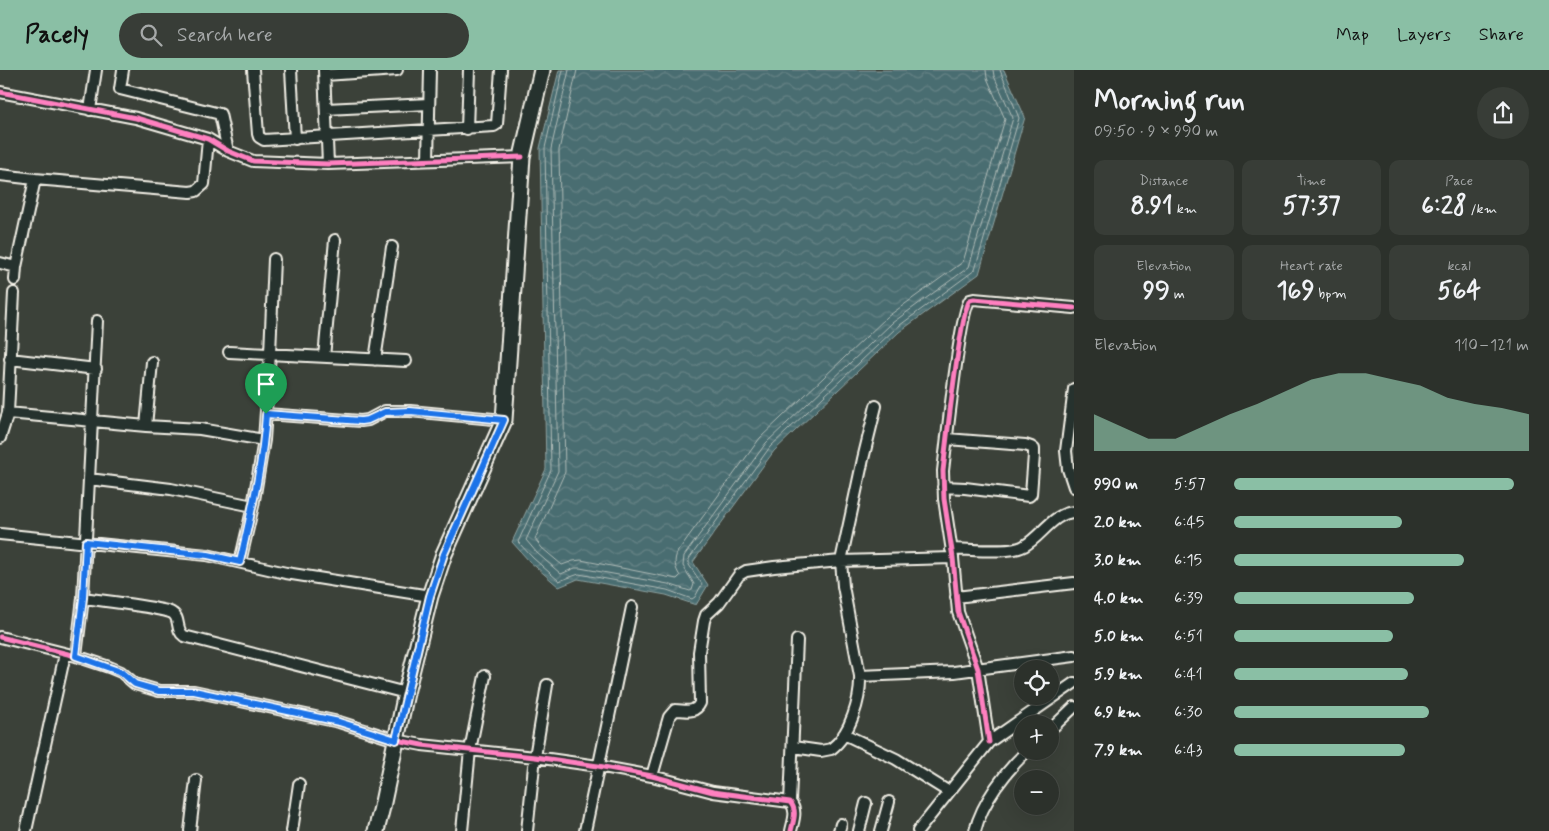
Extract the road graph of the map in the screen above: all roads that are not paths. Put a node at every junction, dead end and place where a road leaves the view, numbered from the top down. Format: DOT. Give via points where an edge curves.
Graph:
graph roads {
  1 [pos="96,70"];
  2 [pos="123,70"];
  3 [pos="253,70"];
  4 [pos="291,70"];
  5 [pos="397,70"];
  6 [pos="430,70"];
  7 [pos="469,70"];
  8 [pos="502,70"];
  9 [pos="542,70"];
  10 [pos="324,72"];
  11 [pos="0,92"];
  12 [pos="429,104"];
  13 [pos="326,109"];
  14 [pos="90,110"];
  15 [pos="467,129"];
  16 [pos="428,131"];
  17 [pos="328,136"];
  18 [pos="208,139"];
  19 [pos="295,139"];
  20 [pos="228,151"];
  21 [pos="522,156"];
  22 [pos="428,160"];
  23 [pos="328,164"];
  24 [pos="0,175"];
  25 [pos="35,179"];
  26 [pos="335,240"];
  27 [pos="392,247"];
  28 [pos="274,259"];
  29 [pos="0,263"];
  30 [pos="16,267"];
  31 [pos="15,280"];
  32 [pos="14,293"];
  33 [pos="1074,308"];
  34 [pos="97,321"];
  35 [pos="229,352"];
  36 [pos="270,353"];
  37 [pos="324,356"];
  38 [pos="10,359"];
  39 [pos="375,360"];
  40 [pos="406,361"];
  41 [pos="152,362"];
  42 [pos="96,369"];
  43 [pos="1074,389"];
  44 [pos="876,406"];
  45 [pos="8,413"];
  46 [pos="266,414"];
  47 [pos="92,420"];
  48 [pos="504,420"];
  49 [pos="146,426"];
  50 [pos="0,438"];
  51 [pos="947,439"];
  52 [pos="264,440"];
  53 [pos="1070,451"];
  54 [pos="89,479"];
  55 [pos="943,487"];
  56 [pos="1074,487"];
  57 [pos="253,506"];
  58 [pos="1074,512"];
  59 [pos="0,534"];
  60 [pos="86,542"];
  61 [pos="952,553"];
  62 [pos="841,561"];
  63 [pos="240,562"];
  64 [pos="1074,583"];
  65 [pos="430,596"];
  66 [pos="956,597"];
  67 [pos="83,598"];
  68 [pos="632,607"];
  69 [pos="0,637"];
  70 [pos="797,640"];
  71 [pos="71,655"];
  72 [pos="1074,656"];
  73 [pos="978,669"];
  74 [pos="485,676"];
  75 [pos="860,676"];
  76 [pos="1074,683"];
  77 [pos="546,684"];
  78 [pos="406,693"];
  79 [pos="1074,707"];
  80 [pos="1059,721"];
  81 [pos="844,734"];
  82 [pos="396,740"];
  83 [pos="989,742"];
  84 [pos="793,747"];
  85 [pos="470,750"];
  86 [pos="535,757"];
  87 [pos="1019,760"];
  88 [pos="598,766"];
  89 [pos="652,776"];
  90 [pos="196,780"];
  91 [pos="299,784"];
  92 [pos="949,792"];
  93 [pos="790,802"];
  94 [pos="889,802"];
  95 [pos="866,803"];
  96 [pos="26,831"];
  97 [pos="190,831"];
  98 [pos="292,831"];
  99 [pos="376,831"];
  100 [pos="462,831"];
  101 [pos="527,831"];
  102 [pos="585,831"];
  103 [pos="791,831"];
  104 [pos="859,831"];
  105 [pos="881,831"];
  106 [pos="918,831"];
  107 [pos="975,831"];
  1 -- 14 [label="street"];
  2 -- 20 [label="street" via="120,89 220,114"];
  3 -- 19 [label="street" via="259,138"];
  4 -- 19 [label="street"];
  5 -- 10 [label="street"];
  6 -- 12 [label="street"];
  7 -- 15 [label="street"];
  8 -- 15 [label="street" via="497,124"];
  9 -- 21 [label="main road"];
  10 -- 13 [label="street"];
  11 -- 14 [label="street"];
  12 -- 13 [label="street"];
  12 -- 16 [label="street"];
  13 -- 17 [label="street"];
  14 -- 18 [label="street" via="136,118"];
  15 -- 16 [label="street"];
  16 -- 17 [label="street"];
  16 -- 22 [label="street"];
  17 -- 19 [label="street"];
  17 -- 23 [label="street"];
  18 -- 20 [label="street"];
  18 -- 25 [label="street" via="204,184 196,191"];
  20 -- 23 [label="street" via="253,161"];
  21 -- 22 [label="street"];
  21 -- 48 [label="main road"];
  22 -- 23 [label="street"];
  24 -- 25 [label="street"];
  25 -- 30 [label="street"];
  26 -- 37 [label="street"];
  27 -- 39 [label="street"];
  28 -- 36 [label="street"];
  29 -- 30 [label="street"];
  30 -- 31 [label="street"];
  32 -- 38 [label="street"];
  33 -- 51 [label="street" via="970,300 960,342"];
  34 -- 42 [label="street"];
  35 -- 36 [label="street"];
  36 -- 37 [label="street"];
  36 -- 46 [label="street"];
  37 -- 39 [label="street"];
  38 -- 42 [label="street"];
  38 -- 45 [label="street"];
  39 -- 40 [label="street"];
  41 -- 49 [label="street"];
  42 -- 47 [label="street"];
  43 -- 53 [label="street"];
  44 -- 62 [label="street"];
  45 -- 47 [label="street"];
  45 -- 50 [label="street"];
  46 -- 48 [label="street" via="361,421 385,412 410,411"];
  46 -- 52 [label="street"];
  47 -- 49 [label="street"];
  47 -- 54 [label="street"];
  48 -- 65 [label="main road" via="444,554"];
  49 -- 52 [label="street" via="200,429"];
  51 -- 55 [label="street"];
  51 -- 55 [label="street" via="1031,446 1034,455 1031,494"];
  52 -- 57 [label="street"];
  53 -- 56 [label="street" via="1068,469"];
  54 -- 57 [label="street" via="171,489"];
  54 -- 60 [label="street"];
  55 -- 61 [label="street"];
  57 -- 63 [label="street"];
  58 -- 61 [label="street" via="1057,518 1030,542 1014,550"];
  59 -- 60 [label="street"];
  60 -- 63 [label="street" via="208,555"];
  60 -- 67 [label="street"];
  61 -- 62 [label="street"];
  61 -- 66 [label="street"];
  62 -- 75 [label="street"];
  62 -- 89 [label="street" via="774,567 739,575 704,621 699,652 700,704 691,711 675,710 669,717"];
  63 -- 65 [label="street" via="286,573"];
  64 -- 66 [label="street"];
  65 -- 78 [label="main road"];
  66 -- 73 [label="street"];
  67 -- 71 [label="street"];
  67 -- 78 [label="street" via="167,611 176,617 178,630 184,636"];
  68 -- 88 [label="street"];
  69 -- 71 [label="street"];
  70 -- 84 [label="street"];
  71 -- 82 [label="street" via="121,672 135,684 159,691 194,691 339,722"];
  71 -- 96 [label="street"];
  72 -- 73 [label="street"];
  73 -- 75 [label="street"];
  73 -- 83 [label="street"];
  74 -- 85 [label="street"];
  75 -- 81 [label="street" via="858,700"];
  76 -- 83 [label="street"];
  77 -- 86 [label="street"];
  78 -- 82 [label="main road"];
  79 -- 80 [label="street"];
  81 -- 84 [label="street" via="827,750"];
  81 -- 92 [label="street" via="896,759"];
  82 -- 85 [label="street"];
  82 -- 99 [label="main road"];
  83 -- 92 [label="street"];
  84 -- 93 [label="street"];
  85 -- 86 [label="street"];
  85 -- 100 [label="street"];
  86 -- 88 [label="street"];
  86 -- 101 [label="street"];
  87 -- 107 [label="street" via="985,804"];
  88 -- 89 [label="street"];
  88 -- 102 [label="street"];
  89 -- 93 [label="street" via="713,792"];
  90 -- 97 [label="street"];
  91 -- 98 [label="street"];
  92 -- 106 [label="street"];
  93 -- 103 [label="street" via="795,812"];
  94 -- 105 [label="street"];
  95 -- 104 [label="street"];
}
